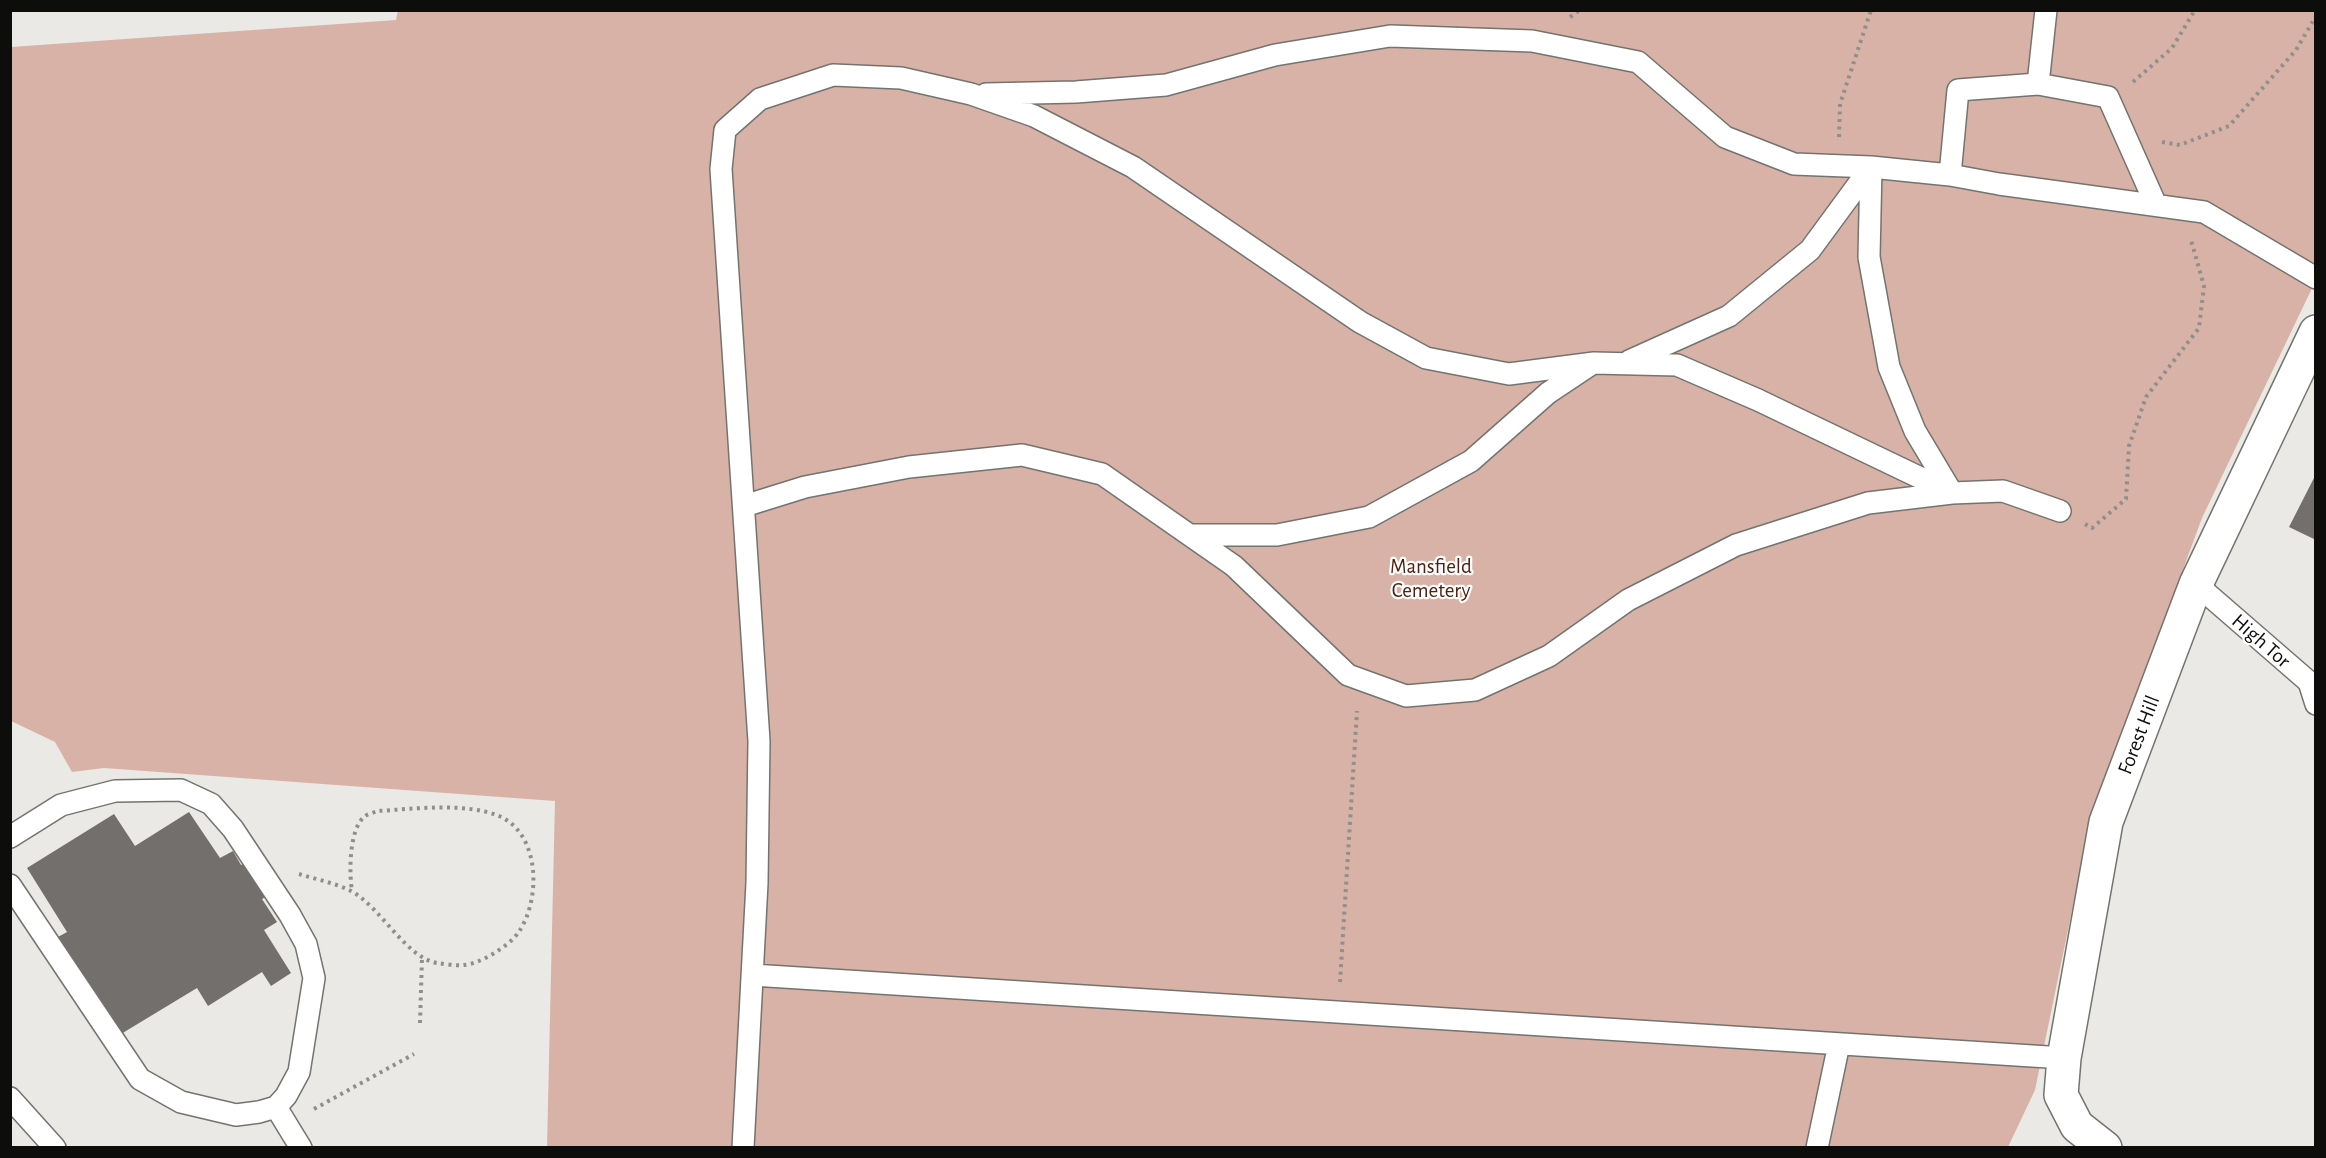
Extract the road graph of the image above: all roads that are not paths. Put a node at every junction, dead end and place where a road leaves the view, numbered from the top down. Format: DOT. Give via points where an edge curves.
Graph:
graph roads {
  1 [pos="2046,10"];
  2 [pos="2038,84"];
  3 [pos="971,94"];
  4 [pos="1870,167"];
  5 [pos="1950,175"];
  6 [pos="2156,205"];
  7 [pos="2316,278"];
  8 [pos="2316,332"];
  9 [pos="1594,363"];
  10 [pos="1623,363"];
  11 [pos="1952,493"];
  12 [pos="744,506"];
  13 [pos="2060,511"];
  14 [pos="1191,535"];
  15 [pos="2196,584"];
  16 [pos="2316,704"];
  17 [pos="10,837"];
  18 [pos="10,885"];
  19 [pos="752,975"];
  20 [pos="1839,1044"];
  21 [pos="2064,1058"];
  22 [pos="10,1098"];
  23 [pos="282,1115"];
  24 [pos="54,1148"];
  25 [pos="301,1148"];
  26 [pos="743,1148"];
  27 [pos="1816,1148"];
  28 [pos="2105,1148"];
  1 -- 2 [label="lane"];
  2 -- 5 [label="lane" via="1958,90"];
  2 -- 6 [label="lane" via="2108,97"];
  3 -- 4 [label="lane" via="1166,85 1275,55 1390,36 1532,41 1638,62 1725,137 1794,164"];
  3 -- 9 [label="lane" via="1034,116 1132,167 1360,322 1426,358 1509,374"];
  3 -- 12 [label="lane" via="902,78 833,75 760,99 725,130 721,169"];
  4 -- 5 [label="lane"];
  4 -- 10 [label="lane" via="1810,250 1729,316"];
  4 -- 11 [label="lane" via="1869,257 1889,367 1915,431"];
  5 -- 6 [label="lane"];
  6 -- 7 [label="lane" via="2204,212"];
  8 -- 15 [label="street, Forest Hill"];
  9 -- 10 [label="lane"];
  9 -- 14 [label="lane" via="1548,393 1470,461 1369,517 1277,535"];
  10 -- 11 [label="lane" via="1677,365"];
  11 -- 13 [label="lane" via="2004,491"];
  11 -- 14 [label="lane" via="1868,503 1736,545 1628,600 1548,656 1474,690 1406,696 1348,675 1234,566"];
  12 -- 14 [label="lane" via="805,487 909,467 1022,455 1102,474"];
  12 -- 19 [label="lane" via="759,741"];
  15 -- 16 [label="lane, High Tor" via="2309,682"];
  15 -- 21 [label="street, Forest Hill" via="2106,822"];
  17 -- 23 [label="lane" via="61,805 115,791 181,790 211,804 233,829 306,944 314,978 298,1072"];
  18 -- 23 [label="lane" via="140,1079 181,1102 236,1115"];
  19 -- 20 [label="lane"];
  19 -- 26 [label="lane"];
  20 -- 21 [label="lane"];
  20 -- 27 [label="lane"];
  21 -- 28 [label="street, Forest Hill" via="2061,1095 2077,1126"];
  22 -- 24 [label="lane"];
  23 -- 25 [label="lane"];
}
